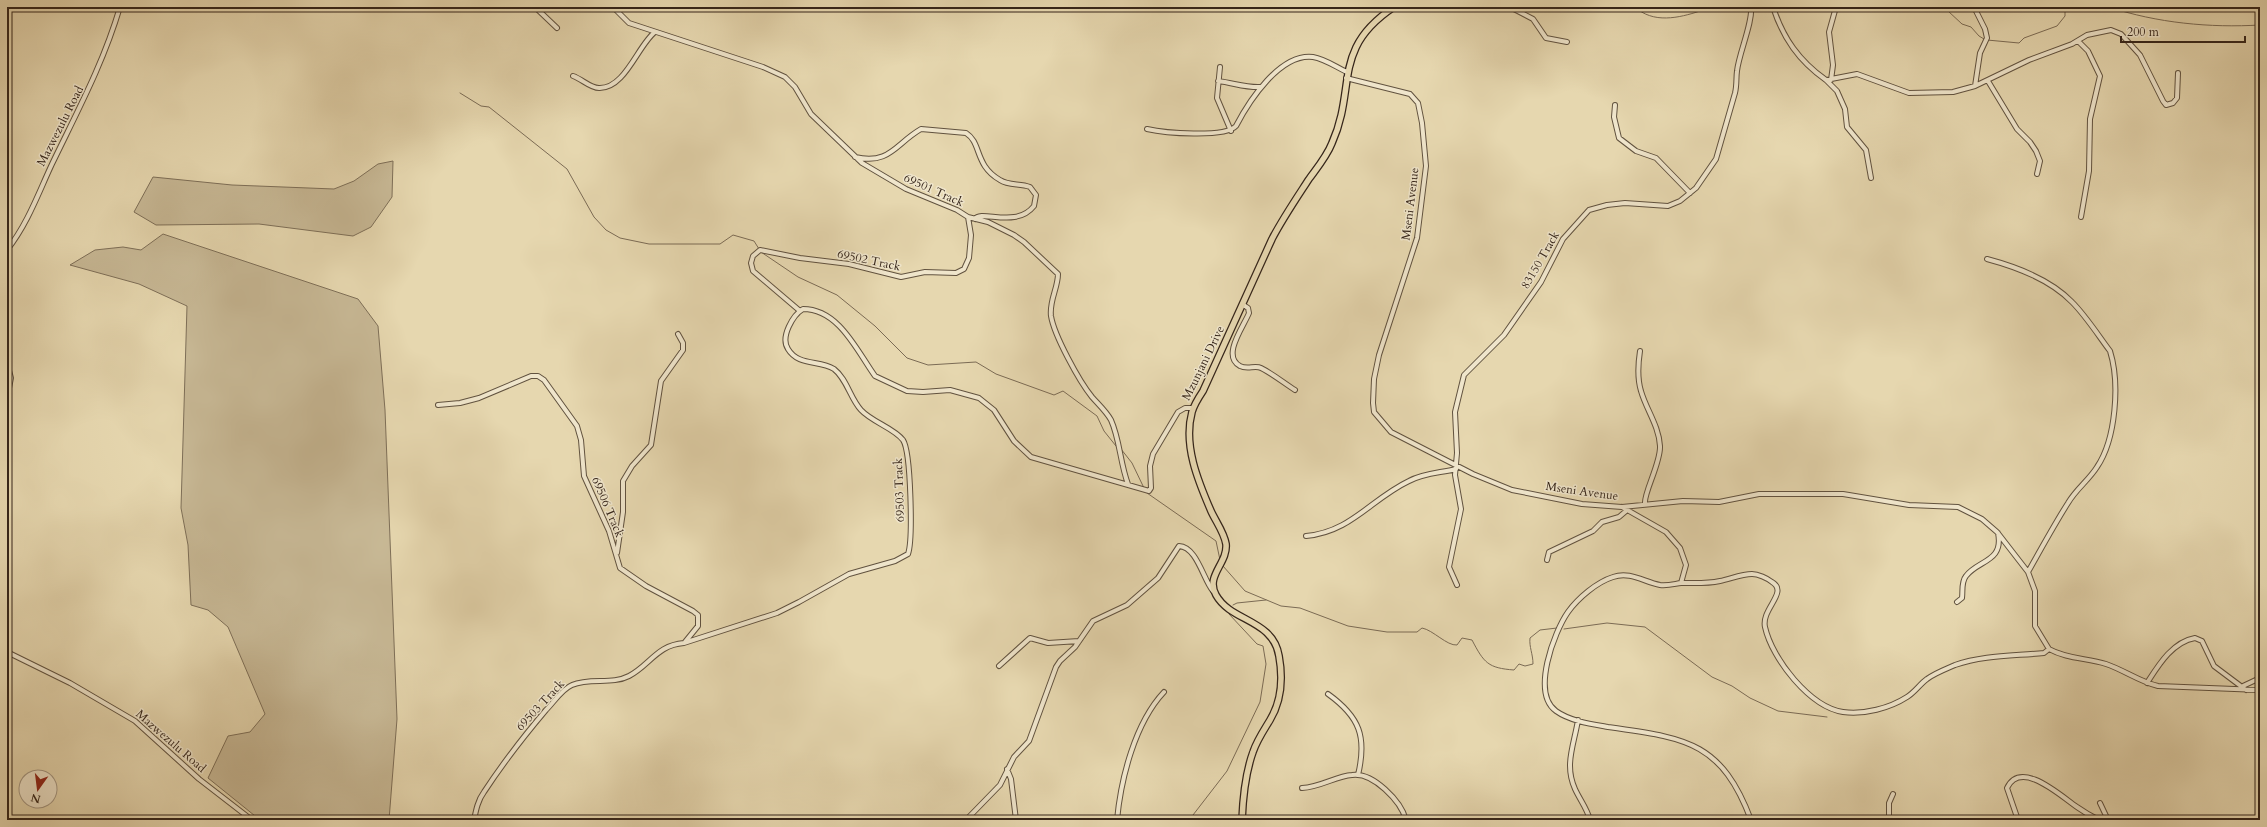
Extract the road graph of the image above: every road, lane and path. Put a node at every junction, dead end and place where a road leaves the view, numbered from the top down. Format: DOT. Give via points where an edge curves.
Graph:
graph roads {
  1 [pos="120,7"];
  2 [pos="535,7"];
  3 [pos="613,7"];
  4 [pos="1394,7"];
  5 [pos="1510,7"];
  6 [pos="1751,7"];
  7 [pos="1774,7"];
  8 [pos="1836,7"];
  9 [pos="1975,9"];
  10 [pos="557,28"];
  11 [pos="655,32"];
  12 [pos="2078,41"];
  13 [pos="1568,42"];
  14 [pos="1220,67"];
  15 [pos="2178,73"];
  16 [pos="1346,75"];
  17 [pos="573,76"];
  18 [pos="1826,80"];
  19 [pos="1831,80"];
  20 [pos="1218,81"];
  21 [pos="1988,81"];
  22 [pos="1975,86"];
  23 [pos="1261,87"];
  24 [pos="1615,105"];
  25 [pos="1147,129"];
  26 [pos="1231,130"];
  27 [pos="853,156"];
  28 [pos="2037,174"];
  29 [pos="1871,178"];
  30 [pos="1690,193"];
  31 [pos="968,217"];
  32 [pos="2081,217"];
  33 [pos="975,219"];
  34 [pos="7,250"];
  35 [pos="1987,259"];
  36 [pos="1242,304"];
  37 [pos="800,311"];
  38 [pos="678,334"];
  39 [pos="1640,351"];
  40 [pos="7,363"];
  41 [pos="1295,390"];
  42 [pos="7,398"];
  43 [pos="438,405"];
  44 [pos="1192,410"];
  45 [pos="1456,467"];
  46 [pos="1128,484"];
  47 [pos="1644,504"];
  48 [pos="1622,507"];
  49 [pos="1626,511"];
  50 [pos="1997,532"];
  51 [pos="1306,536"];
  52 [pos="617,553"];
  53 [pos="1546,560"];
  54 [pos="2028,572"];
  55 [pos="1681,583"];
  56 [pos="1457,585"];
  57 [pos="1215,593"];
  58 [pos="1957,602"];
  59 [pos="1080,641"];
  60 [pos="684,643"];
  61 [pos="2049,649"];
  62 [pos="7,652"];
  63 [pos="999,666"];
  64 [pos="2260,678"];
  65 [pos="2147,683"];
  66 [pos="2245,688"];
  67 [pos="2260,690"];
  68 [pos="1164,692"];
  69 [pos="1328,694"];
  70 [pos="1578,720"];
  71 [pos="1008,769"];
  72 [pos="1358,775"];
  73 [pos="1302,788"];
  74 [pos="1894,794"];
  75 [pos="2100,803"];
  76 [pos="968,819"];
  77 [pos="252,820"];
  78 [pos="474,820"];
  79 [pos="1016,820"];
  80 [pos="1117,820"];
  81 [pos="1242,820"];
  82 [pos="1406,820"];
  83 [pos="1590,820"];
  84 [pos="1751,820"];
  85 [pos="1890,820"];
  86 [pos="2018,820"];
  87 [pos="2099,820"];
  88 [pos="2108,820"];
  1 -- 34 [label="street, Mazwezulu Road" via="109,43 88,94 53,162 28,219"];
  2 -- 10 [label="street"];
  3 -- 11 [label="street, 69501 Track" via="629,23"];
  4 -- 16 [label="main road, Mzunjani Drive" via="1371,25 1358,40"];
  5 -- 13 [label="street" via="1533,19 1546,38"];
  6 -- 30 [label="street, 83150 Track" via="1751,19 1736,73 1738,82 1716,159 1708,173"];
  7 -- 18 [label="street" via="1784,36 1799,58"];
  8 -- 19 [label="street" via="1829,32 1833,65"];
  9 -- 22 [label="street" via="1985,29 1987,40 1980,53"];
  11 -- 17 [label="street" via="623,74 609,86 593,87"];
  11 -- 27 [label="street, 69501 Track" via="763,67 785,77 796,87 811,114"];
  12 -- 15 [label="street" via="2097,31 2119,32 2140,55 2166,105 2173,103 2177,98"];
  12 -- 21 [label="street" via="2021,64"];
  12 -- 32 [label="street" via="2088,51 2100,76 2091,113 2089,171"];
  14 -- 20 [label="street"];
  16 -- 23 [label="street, Mseni Avenue" via="1315,58 1295,59"];
  16 -- 36 [label="main road, Mzunjani Drive" via="1339,121 1332,144 1281,221"];
  16 -- 45 [label="street, Mseni Avenue" via="1413,96 1420,107 1425,145 1426,166 1417,238 1376,366 1374,412 1386,427 1399,437"];
  18 -- 19 [label="street"];
  18 -- 29 [label="street" via="1837,91 1845,109 1847,127 1866,150"];
  19 -- 22 [label="street" via="1857,74 1902,91 1916,93 1947,92"];
  20 -- 23 [label="street" via="1235,83 1246,88"];
  20 -- 26 [label="street" via="1218,105"];
  21 -- 22 [label="street"];
  21 -- 28 [label="street" via="2017,129 2036,151 2040,161"];
  23 -- 26 [label="street, Mseni Avenue"];
  24 -- 30 [label="street" via="1614,117 1619,138 1636,151 1656,158"];
  25 -- 26 [label="street" via="1211,133"];
  27 -- 31 [label="street, 69501 Track" via="906,189"];
  27 -- 33 [label="street" via="867,160 881,157 893,152 921,129 966,133 974,142 987,171 1004,183 1030,187 1036,195 1034,206 1021,216 1006,219 980,216"];
  30 -- 45 [label="street, 83150 Track" via="1668,206 1634,203 1600,206 1589,210 1571,228 1541,282 1504,335 1464,375 1455,412"];
  31 -- 33 [label="street, 69501 Track"];
  31 -- 37 [label="street, 69502 Track" via="971,235 969,258 964,269 956,273 926,272 901,277 849,264 760,250 754,256 751,267 756,275"];
  33 -- 46 [label="street, 69501 Track" via="1014,234 1058,274 1051,303 1051,315 1057,336 1085,386 1110,419 1117,435 1118,452"];
  35 -- 54 [label="street" via="2019,268 2071,300 2110,352 2112,360 2114,413 2111,436 2105,453 2090,478 2068,502"];
  36 -- 41 [label="street" via="1248,308 1249,313 1232,350 1233,359 1239,366 1260,367"];
  36 -- 44 [label="main road, Mzunjani Drive"];
  37 -- 46 [label="street" via="813,310 836,324 849,336 881,381 906,391 950,390 979,398 994,410 1014,441 1031,457"];
  37 -- 60 [label="street, 69503 Track" via="795,316 786,339 786,347 790,353 799,359 833,369 841,377 861,410 898,436 906,446 910,495 909,552 900,560 849,574 782,610"];
  38 -- 52 [label="street" via="683,350 661,381 651,445 632,466 623,481 623,512"];
  39 -- 47 [label="street" via="1638,374 1641,392 1650,410 1660,446 1653,480"];
  40 -- 42 [label="street" via="10,378"];
  43 -- 52 [label="street, 69506 Track" via="479,398 531,376 541,378 577,426 581,440 584,476"];
  44 -- 46 [label="street" via="1188,407 1178,412 1154,454 1150,466 1153,482 1150,490 1140,490"];
  44 -- 57 [label="main road, Mzunjani Drive" via="1190,449 1226,544 1223,559 1212,585"];
  45 -- 48 [label="street, Mseni Avenue" via="1512,490 1555,499"];
  45 -- 51 [label="street" via="1410,480 1344,525 1318,535"];
  45 -- 56 [label="street, 83150 Track" via="1461,509 1449,567"];
  47 -- 48 [label="street"];
  47 -- 50 [label="street" via="1720,502 1759,494 1843,494 1909,505 1958,507 1982,519"];
  48 -- 49 [label="street, Mseni Avenue"];
  49 -- 53 [label="street" via="1619,517 1602,522 1593,531 1549,552"];
  49 -- 55 [label="street, Mseni Avenue" via="1666,532 1680,548 1686,566"];
  50 -- 54 [label="street"];
  50 -- 58 [label="street" via="1999,542 1995,553 1966,575 1962,598"];
  52 -- 60 [label="street, 69506 Track" via="617,564 626,573 697,614 698,626"];
  54 -- 61 [label="street" via="2035,591 2035,626"];
  55 -- 61 [label="street" via="1708,583 1754,574 1774,582 1778,587 1778,593 1768,609 1764,625 1772,648 1794,680 1827,706 1843,712 1862,712 1890,706 1908,696 1932,676 1966,662 2017,654 2044,653"];
  55 -- 70 [label="street" via="1660,585 1634,576 1618,575 1602,582 1569,611 1562,621 1546,667 1545,691 1549,703 1556,711"];
  57 -- 59 [label="street" via="1189,549 1179,546 1158,578 1127,605 1093,622"];
  57 -- 81 [label="main road" via="1225,604 1269,634 1277,646 1280,657 1281,680 1278,702 1250,759 1244,786"];
  59 -- 63 [label="street" via="1048,643 1030,638"];
  59 -- 71 [label="street" via="1056,667 1029,741 1014,756"];
  60 -- 78 [label="street, 69503 Track" via="672,644 660,651 623,679 584,681 572,685 563,692 516,745 497,771 478,802"];
  61 -- 65 [label="street" via="2075,659 2104,663"];
  62 -- 77 [label="street, Mazwezulu Road" via="70,683 135,721 199,779"];
  64 -- 66 [label="street"];
  65 -- 66 [label="street" via="2166,688"];
  65 -- 66 [label="street" via="2166,655 2195,638 2202,641 2214,666"];
  66 -- 67 [label="street"];
  68 -- 80 [label="street" via="1152,705 1130,756"];
  69 -- 72 [label="street" via="1347,709 1359,728 1363,750"];
  70 -- 83 [label="street" via="1569,764 1576,790"];
  70 -- 84 [label="street" via="1662,734 1699,748 1715,761 1733,782 1745,802"];
  71 -- 76 [label="street" via="1000,785"];
  71 -- 79 [label="street"];
  72 -- 73 [label="street"];
  72 -- 82 [label="street" via="1388,791 1400,806"];
  74 -- 85 [label="street" via="1889,803"];
  75 -- 88 [label="street"];
  86 -- 87 [label="street" via="2007,789 2011,783 2026,777 2041,782"];
}
